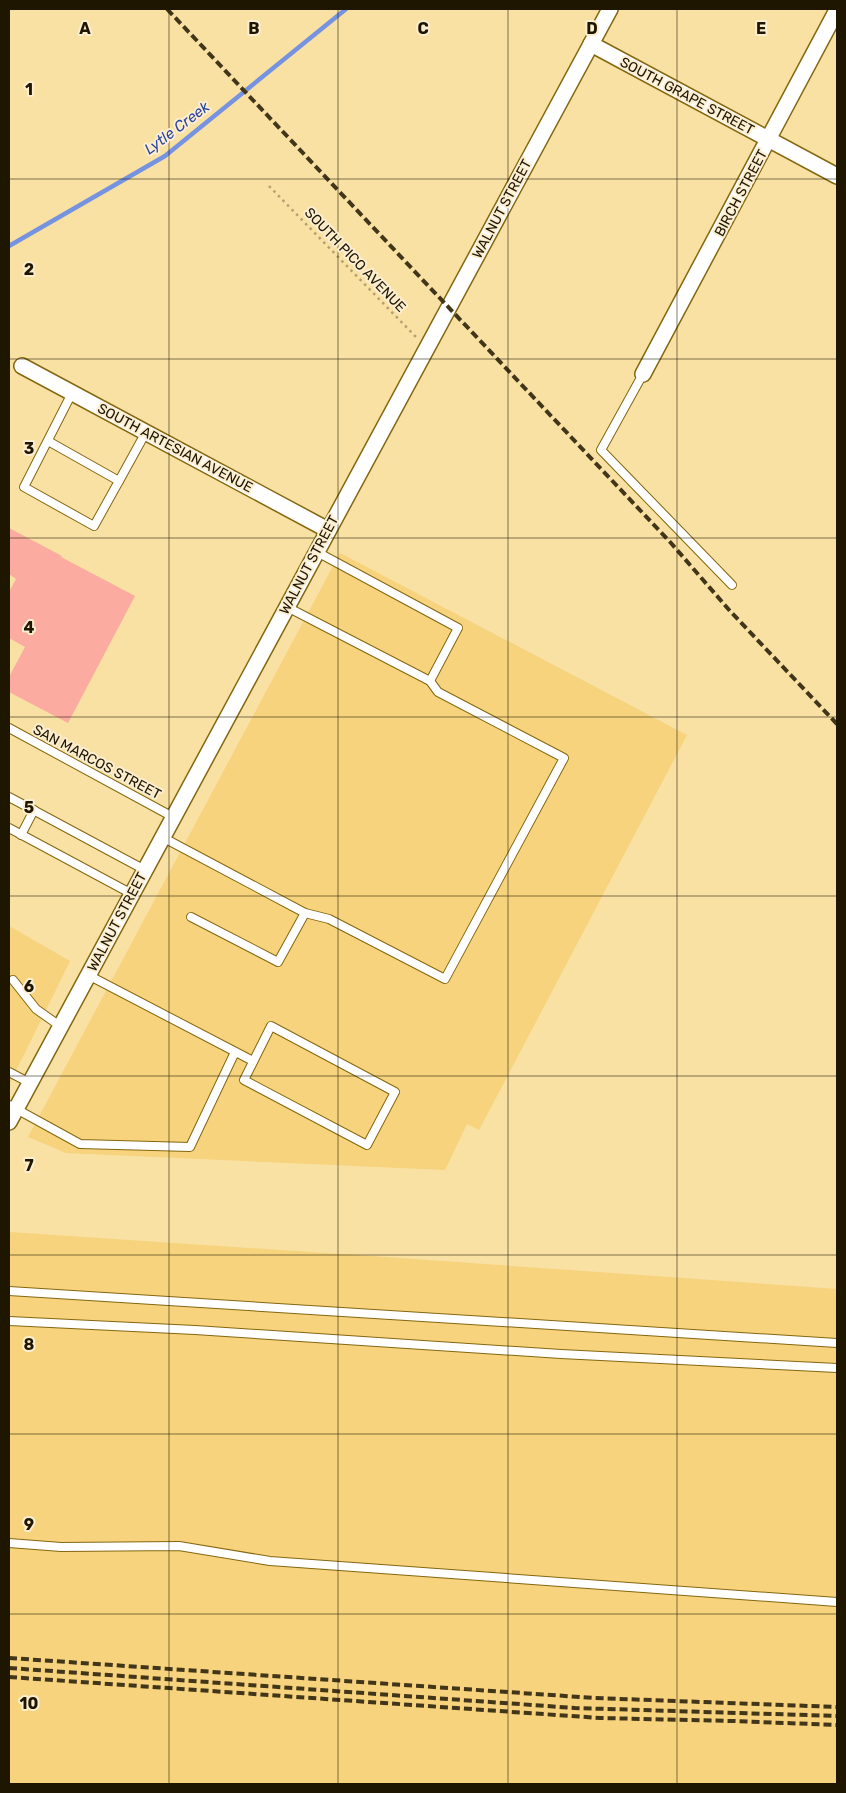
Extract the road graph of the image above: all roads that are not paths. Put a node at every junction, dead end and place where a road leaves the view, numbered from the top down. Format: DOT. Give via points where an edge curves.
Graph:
graph roads {
  1 [pos="610,9"];
  2 [pos="837,10"];
  3 [pos="590,44"];
  4 [pos="769,140"];
  5 [pos="837,176"];
  6 [pos="22,366"];
  7 [pos="643,374"];
  8 [pos="72,393"];
  9 [pos="146,432"];
  10 [pos="48,441"];
  11 [pos="119,481"];
  12 [pos="328,530"];
  13 [pos="316,552"];
  14 [pos="732,586"];
  15 [pos="287,607"];
  16 [pos="430,681"];
  17 [pos="9,728"];
  18 [pos="9,797"];
  19 [pos="34,810"];
  20 [pos="173,817"];
  21 [pos="9,828"];
  22 [pos="20,835"];
  23 [pos="162,837"];
  24 [pos="145,870"];
  25 [pos="132,894"];
  26 [pos="305,913"];
  27 [pos="191,917"];
  28 [pos="88,975"];
  29 [pos="13,980"];
  30 [pos="60,1026"];
  31 [pos="235,1052"];
  32 [pos="253,1061"];
  33 [pos="9,1072"];
  34 [pos="30,1083"];
  35 [pos="11,1112"];
  36 [pos="9,1291"];
  37 [pos="9,1321"];
  38 [pos="837,1343"];
  39 [pos="837,1368"];
  40 [pos="9,1543"];
  41 [pos="837,1602"];
  1 -- 3 [label="street, WALNUT STREET"];
  2 -- 4 [label="street, BIRCH STREET"];
  3 -- 4 [label="street, SOUTH GRAPE STREET"];
  3 -- 12 [label="street, WALNUT STREET"];
  4 -- 5 [label="street, SOUTH GRAPE STREET"];
  4 -- 7 [label="street, BIRCH STREET"];
  6 -- 8 [label="street, SOUTH ARTESIAN AVENUE"];
  7 -- 14 [label="lane" via="602,450"];
  8 -- 9 [label="street, SOUTH ARTESIAN AVENUE"];
  8 -- 10 [label="lane"];
  9 -- 11 [label="lane"];
  9 -- 12 [label="street, SOUTH ARTESIAN AVENUE"];
  10 -- 11 [label="lane"];
  10 -- 11 [label="lane" via="24,488 94,526"];
  12 -- 13 [label="street, WALNUT STREET"];
  13 -- 15 [label="street, WALNUT STREET"];
  13 -- 16 [label="lane" via="458,628"];
  15 -- 16 [label="lane"];
  15 -- 20 [label="street, WALNUT STREET"];
  16 -- 26 [label="lane" via="438,692 564,758 464,945 445,979 329,919"];
  17 -- 20 [label="lane, SAN MARCOS STREET"];
  18 -- 19 [label="lane"];
  19 -- 22 [label="lane"];
  19 -- 24 [label="lane"];
  20 -- 23 [label="street, WALNUT STREET"];
  21 -- 22 [label="lane"];
  22 -- 25 [label="lane"];
  23 -- 24 [label="street, WALNUT STREET"];
  23 -- 26 [label="lane"];
  24 -- 25 [label="street, WALNUT STREET"];
  25 -- 28 [label="street, WALNUT STREET"];
  26 -- 27 [label="lane" via="278,962"];
  28 -- 30 [label="street, WALNUT STREET"];
  28 -- 31 [label="lane"];
  29 -- 30 [label="lane" via="36,1009"];
  30 -- 34 [label="street, WALNUT STREET"];
  31 -- 32 [label="lane"];
  31 -- 35 [label="lane" via="190,1147 80,1144"];
  32 -- 32 [label="lane" via="244,1080 367,1145 395,1092 271,1026"];
  33 -- 34 [label="lane"];
  34 -- 35 [label="street, WALNUT STREET"];
  36 -- 38 [label="lane"];
  37 -- 39 [label="lane"];
  40 -- 41 [label="lane" via="61,1547 179,1546 270,1561"];
}
